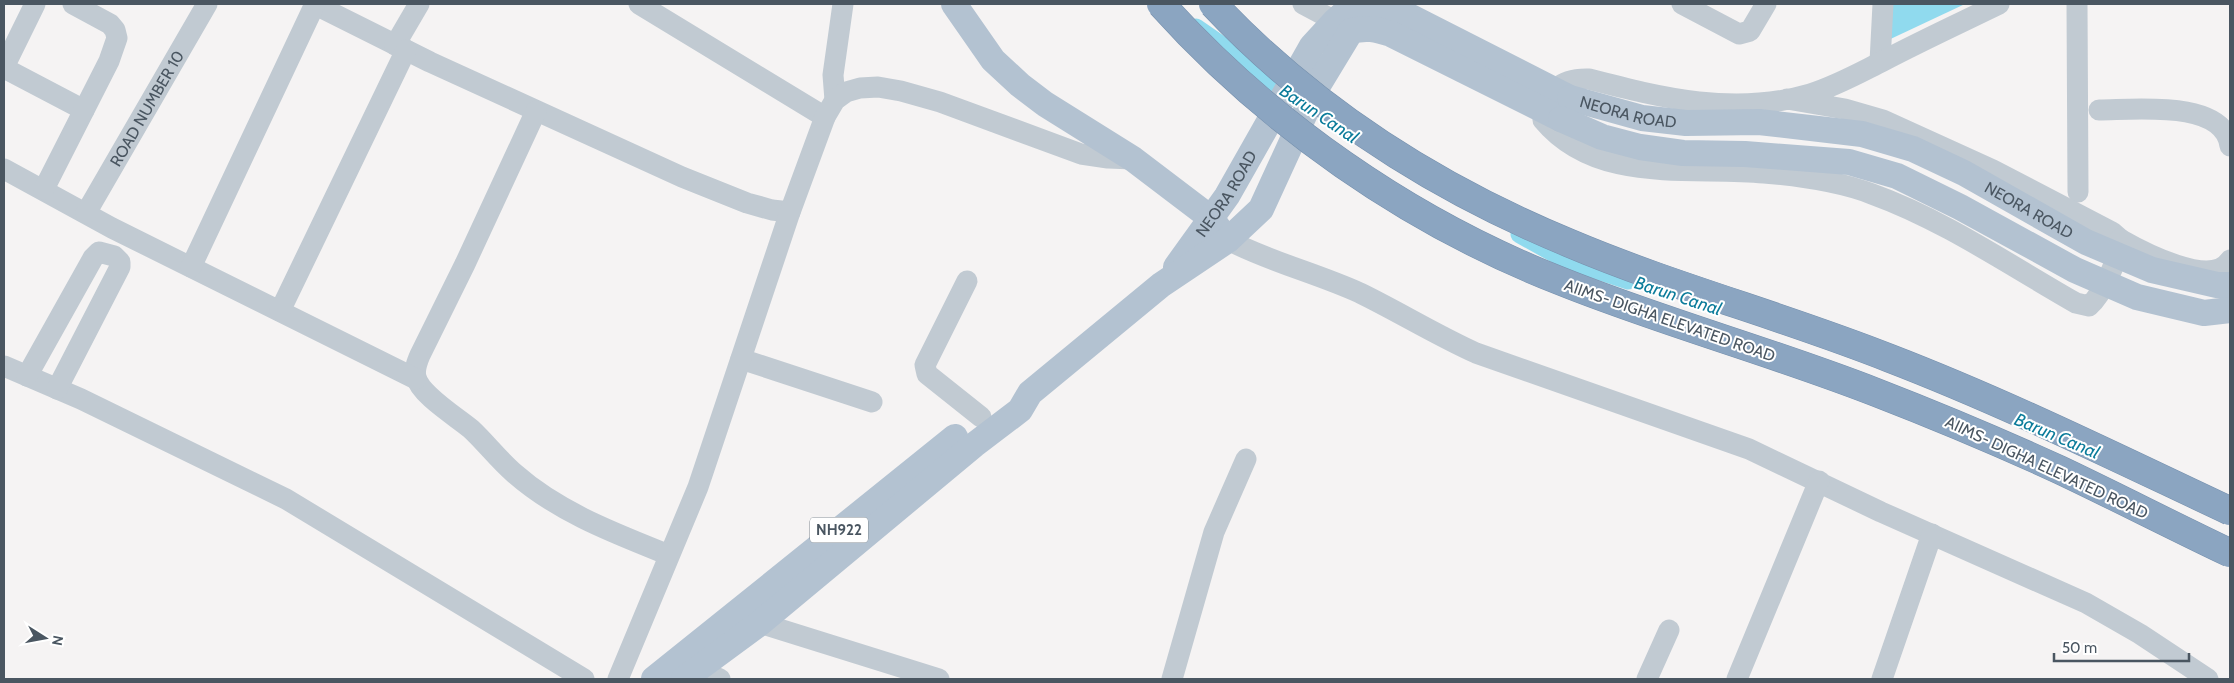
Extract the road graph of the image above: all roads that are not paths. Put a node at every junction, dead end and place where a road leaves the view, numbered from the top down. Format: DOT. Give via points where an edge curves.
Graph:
graph roads {
  1 [pos="35,4"];
  2 [pos="73,4"];
  3 [pos="207,4"];
  4 [pos="315,4"];
  5 [pos="419,4"];
  6 [pos="639,4"];
  7 [pos="843,4"];
  8 [pos="954,4"];
  9 [pos="1161,4"];
  10 [pos="1213,4"];
  11 [pos="1303,4"];
  12 [pos="1766,4"];
  13 [pos="1883,4"];
  14 [pos="1999,4"];
  15 [pos="2077,4"];
  16 [pos="1688,5"];
  17 [pos="1376,13"];
  18 [pos="1335,21"];
  19 [pos="401,48"];
  20 [pos="1880,62"];
  21 [pos="4,68"];
  22 [pos="1307,80"];
  23 [pos="1787,99"];
  24 [pos="1557,104"];
  25 [pos="830,109"];
  26 [pos="84,110"];
  27 [pos="2099,110"];
  28 [pos="536,111"];
  29 [pos="2230,146"];
  30 [pos="1133,159"];
  31 [pos="4,169"];
  32 [pos="44,189"];
  33 [pos="2078,192"];
  34 [pos="790,212"];
  35 [pos="86,213"];
  36 [pos="1212,220"];
  37 [pos="2120,239"];
  38 [pos="1228,240"];
  39 [pos="2230,260"];
  40 [pos="191,267"];
  41 [pos="2187,278"];
  42 [pos="967,281"];
  43 [pos="1161,285"];
  44 [pos="2230,285"];
  45 [pos="2183,308"];
  46 [pos="280,311"];
  47 [pos="2225,316"];
  48 [pos="741,359"];
  49 [pos="4,366"];
  50 [pos="27,376"];
  51 [pos="416,379"];
  52 [pos="57,389"];
  53 [pos="1030,393"];
  54 [pos="872,402"];
  55 [pos="981,418"];
  56 [pos="1246,459"];
  57 [pos="1819,482"];
  58 [pos="2230,511"];
  59 [pos="1932,534"];
  60 [pos="2230,553"];
  61 [pos="669,555"];
  62 [pos="760,622"];
  63 [pos="1669,630"];
  64 [pos="700,676"];
  65 [pos="584,679"];
  66 [pos="618,679"];
  67 [pos="654,679"];
  68 [pos="938,679"];
  69 [pos="1172,679"];
  70 [pos="1647,679"];
  71 [pos="1737,679"];
  72 [pos="1882,679"];
  73 [pos="2208,679"];
  1 -- 21 [label="street"];
  2 -- 26 [label="street" via="110,24 117,38"];
  3 -- 35 [label="street, ROAD NUMBER 10"];
  4 -- 19 [label="street"];
  4 -- 40 [label="street"];
  5 -- 19 [label="street"];
  6 -- 25 [label="street"];
  7 -- 25 [label="street"];
  8 -- 30 [label="main road" via="994,60 1020,85"];
  9 -- 60 [label="highway, AIIMS- DIGHA ELEVATED ROAD, bridge" via="1192,39 1243,86 1318,146 1370,183 1486,248 1557,280 1812,368 1937,417 2061,470"];
  10 -- 58 [label="highway, bridge" via="1266,56 1338,114 1396,155 1451,188 1570,244 1944,380 2076,437"];
  11 -- 18 [label="street"];
  12 -- 16 [label="street" via="1750,31 1740,34"];
  13 -- 20 [label="street"];
  14 -- 20 [label="street"];
  15 -- 33 [label="street"];
  17 -- 18 [label="main road, NEORA ROAD" via="1343,14"];
  17 -- 22 [label="main road" via="1361,28 1351,31"];
  17 -- 24 [label="main road" via="1390,34"];
  18 -- 22 [label="main road, NEORA ROAD" via="1312,46"];
  19 -- 28 [label="street"];
  19 -- 46 [label="street"];
  20 -- 23 [label="street" via="1833,86"];
  21 -- 26 [label="street"];
  22 -- 36 [label="main road, NEORA ROAD, bridge"];
  22 -- 38 [label="main road, bridge" via="1260,209"];
  23 -- 24 [label="street" via="1734,104 1678,101 1589,79 1575,79 1564,82"];
  23 -- 37 [label="street" via="1845,109 1883,120 1993,170"];
  24 -- 37 [label="street" via="1543,120 1555,134 1608,162 1640,169 1764,173 1826,181 1871,193 1917,213 2076,303 2089,306 2097,299 2120,249"];
  24 -- 41 [label="main road, NEORA ROAD, bridge" via="1686,123 1759,122 1862,134 1913,150 1964,173 2086,242 2152,270"];
  24 -- 45 [label="main road, NEORA ROAD, bridge" via="1602,137 1640,148 1849,162 1897,176 2075,270 2137,297"];
  25 -- 30 [label="street" via="846,92 860,88 901,91 940,102 1081,154"];
  25 -- 34 [label="street"];
  26 -- 32 [label="street"];
  27 -- 29 [label="street" via="2182,111 2200,115 2216,121 2223,128"];
  28 -- 34 [label="street" via="747,203"];
  28 -- 51 [label="street" via="420,355"];
  30 -- 36 [label="main road"];
  31 -- 32 [label="street"];
  32 -- 35 [label="street"];
  34 -- 48 [label="street"];
  35 -- 40 [label="street"];
  36 -- 38 [label="main road"];
  36 -- 43 [label="main road, NEORA ROAD"];
  37 -- 39 [label="street" via="2145,254 2204,271 2218,269"];
  38 -- 43 [label="main road"];
  38 -- 57 [label="street" via="1253,253 1360,293 1476,353 1712,434"];
  40 -- 46 [label="street"];
  41 -- 44 [label="main road, NEORA ROAD, bridge"];
  41 -- 45 [label="main road"];
  42 -- 55 [label="street" via="925,364 928,374"];
  43 -- 53 [label="main road"];
  45 -- 47 [label="main road, NEORA ROAD, bridge"];
  46 -- 51 [label="street"];
  48 -- 54 [label="street"];
  48 -- 61 [label="street" via="698,487"];
  49 -- 50 [label="street"];
  50 -- 52 [label="street"];
  50 -- 52 [label="street" via="93,258 99,252 107,253 120,262 120,267"];
  51 -- 61 [label="street" via="514,473 541,494 595,524"];
  52 -- 65 [label="street" via="286,499"];
  53 -- 55 [label="main road, NH922" via="1010,396"];
  53 -- 62 [label="main road" via="1020,410"];
  55 -- 67 [label="main road, NH922"];
  56 -- 69 [label="street" via="1216,525"];
  57 -- 59 [label="street"];
  57 -- 71 [label="street"];
  59 -- 72 [label="street"];
  59 -- 73 [label="street" via="2092,607"];
  61 -- 66 [label="street"];
  62 -- 64 [label="main road"];
  62 -- 68 [label="street"];
  63 -- 70 [label="street"];
}
